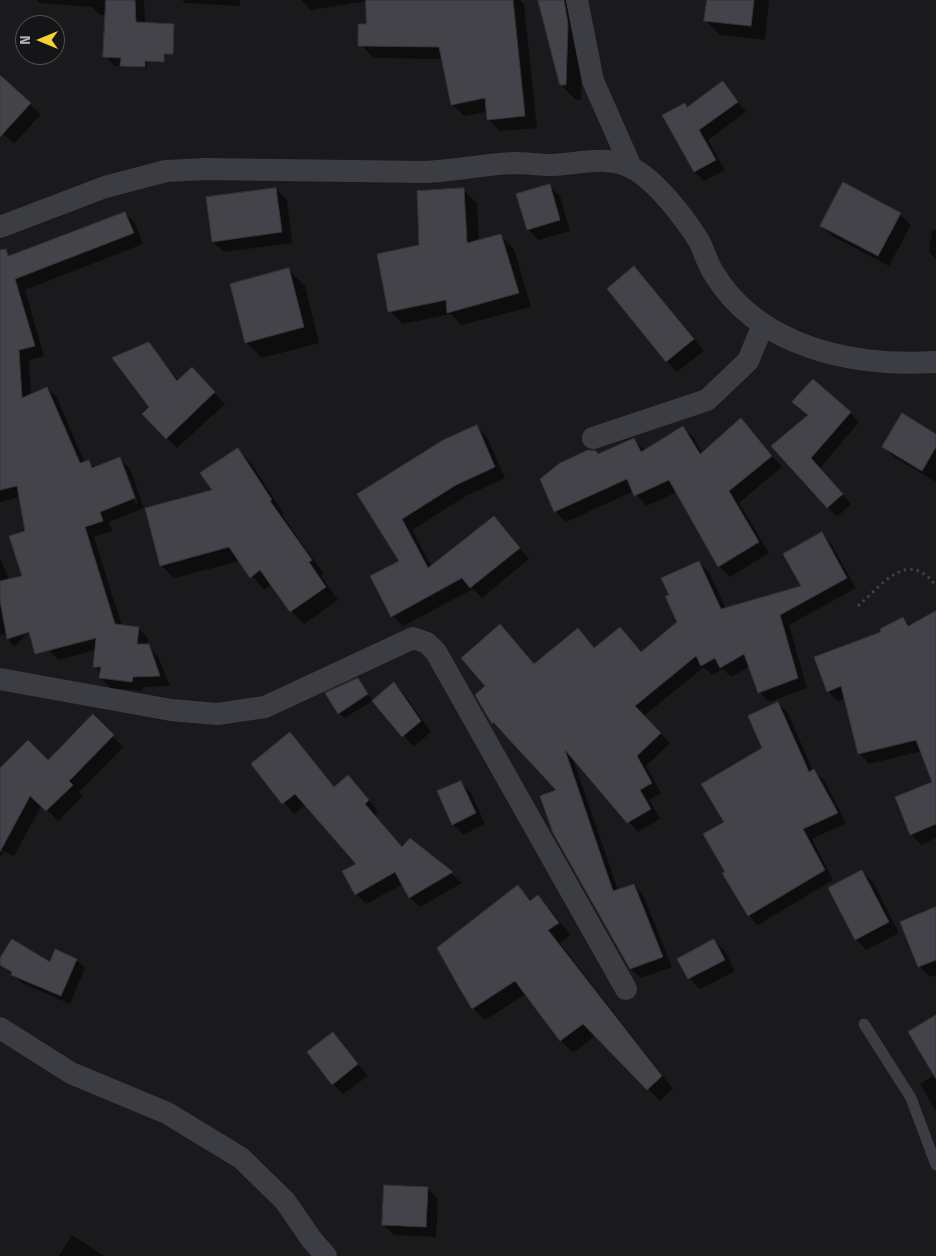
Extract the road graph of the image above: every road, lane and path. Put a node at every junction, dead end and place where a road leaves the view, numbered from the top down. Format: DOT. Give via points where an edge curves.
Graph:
graph roads {
  1 [pos="577,0"];
  2 [pos="631,167"];
  3 [pos="0,226"];
  4 [pos="763,325"];
  5 [pos="936,362"];
  6 [pos="593,438"];
  7 [pos="936,586"];
  8 [pos="858,606"];
  9 [pos="0,679"];
  10 [pos="626,990"];
  11 [pos="864,1024"];
  12 [pos="0,1028"];
  13 [pos="936,1165"];
  14 [pos="326,1256"];
  1 -- 2 [label="street" via="593,81"];
  2 -- 3 [label="street" via="609,159 550,165 514,163 424,172 166,171 105,187"];
  2 -- 4 [label="street" via="673,205 699,241 713,272 732,298"];
  4 -- 5 [label="street" via="788,339 824,352 862,359"];
  4 -- 6 [label="street" via="748,361 707,400"];
  7 -- 8 [label="path" via="922,570 899,570"];
  9 -- 10 [label="street" via="171,710 217,714 265,706 413,638 427,643 436,652"];
  11 -- 13 [label="lane" via="910,1098"];
  12 -- 14 [label="street" via="71,1073 167,1113 241,1158 285,1201"];
}
